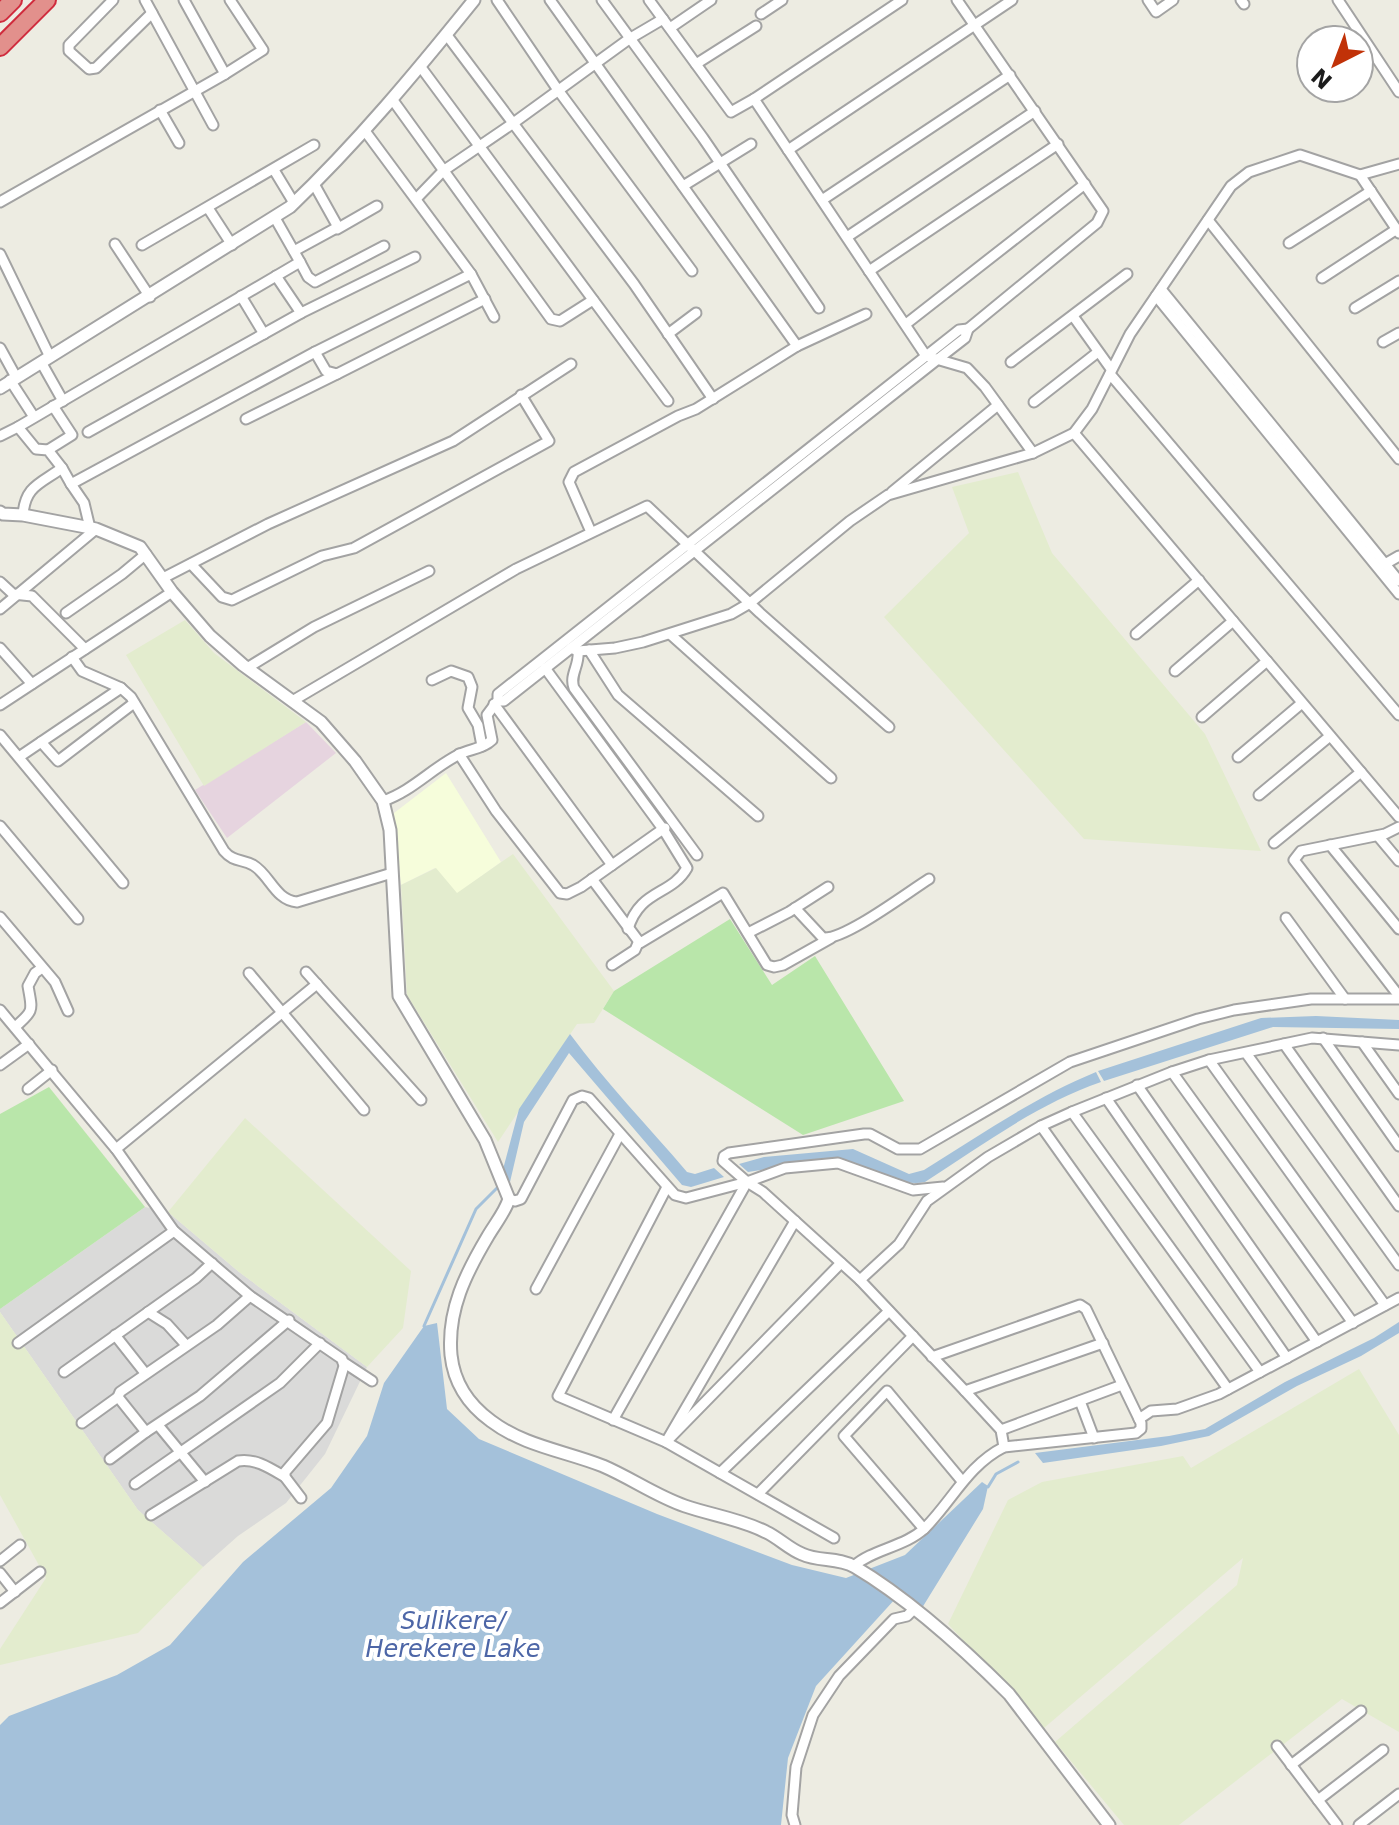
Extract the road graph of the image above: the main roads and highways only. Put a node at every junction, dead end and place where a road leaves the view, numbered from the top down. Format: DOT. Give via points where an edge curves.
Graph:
graph roads {
  1 [pos="13,0"];
  2 [pos="47,0"];
  3 [pos="0,13"];
  4 [pos="0,47"];
  1 -- 3 [label="highway"];
  2 -- 4 [label="highway"];
}
